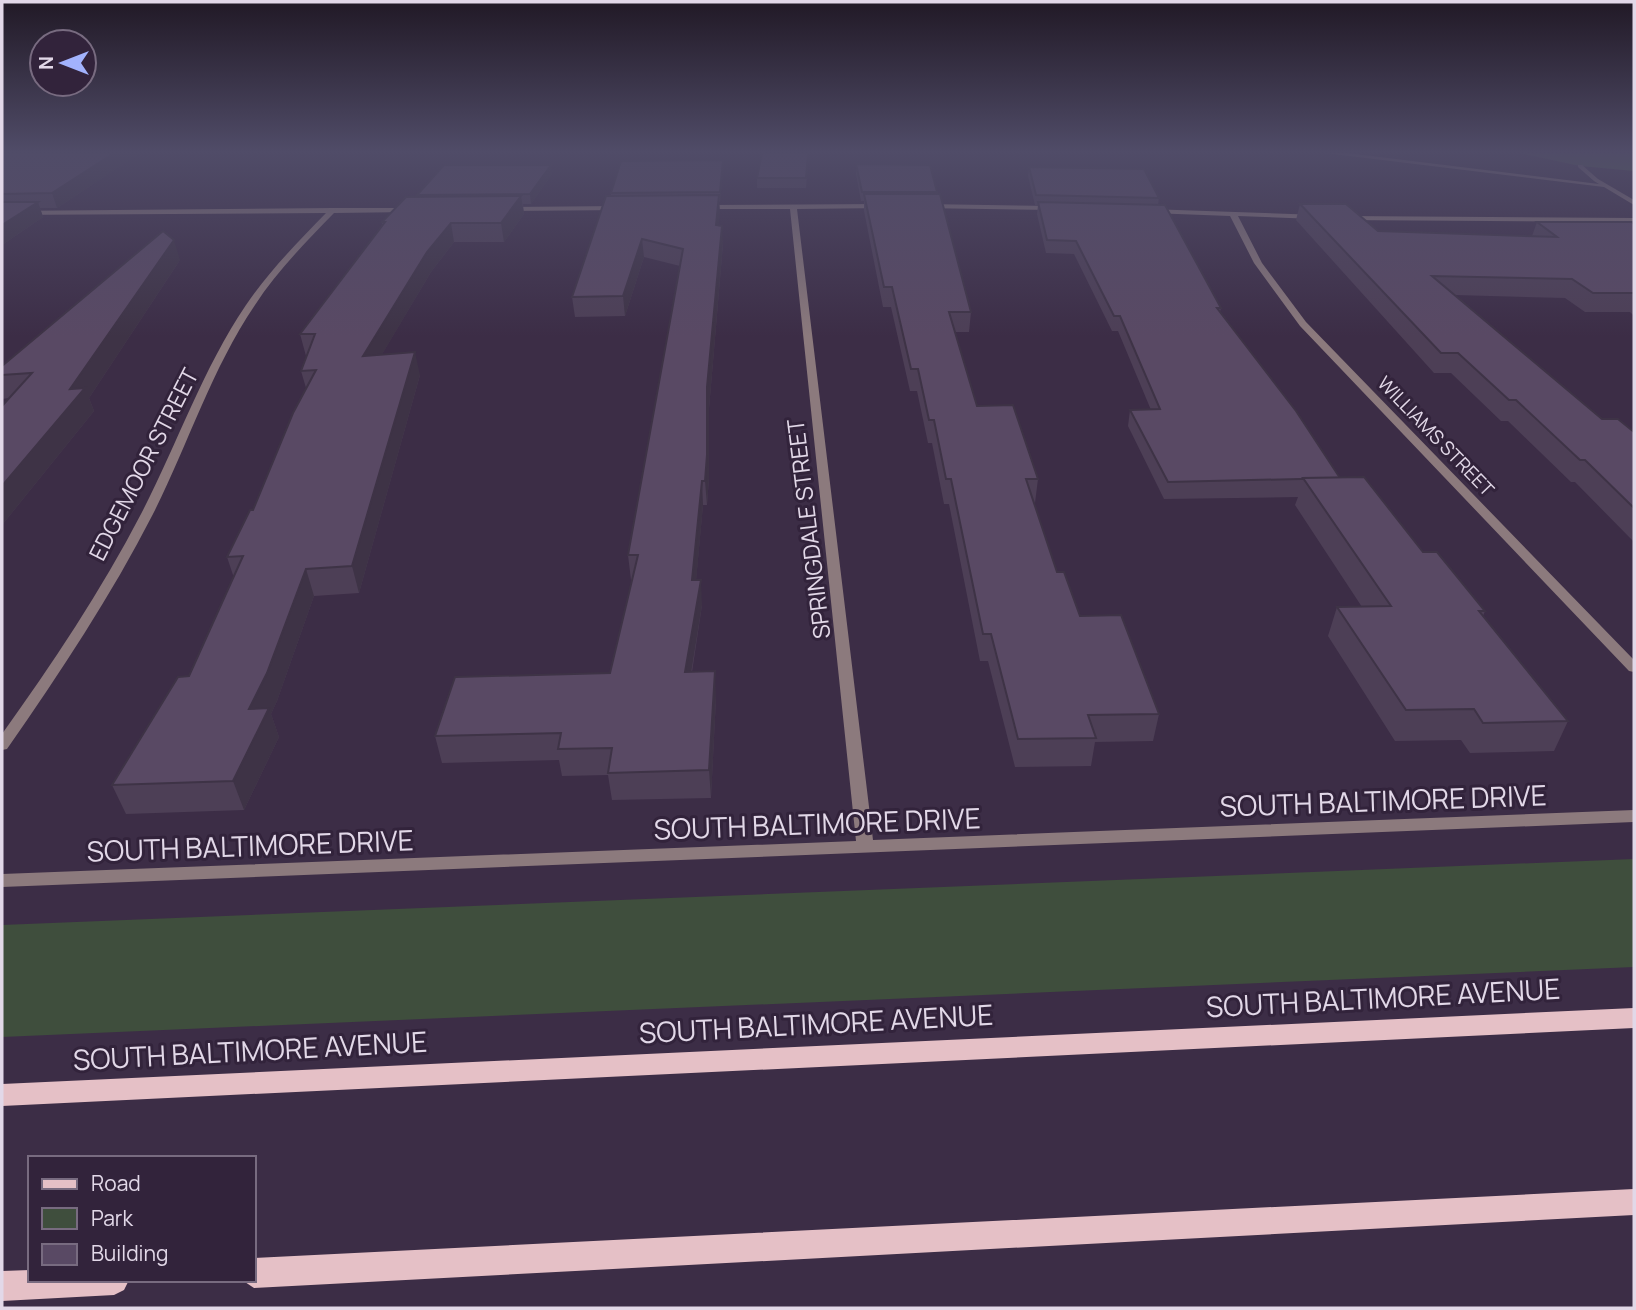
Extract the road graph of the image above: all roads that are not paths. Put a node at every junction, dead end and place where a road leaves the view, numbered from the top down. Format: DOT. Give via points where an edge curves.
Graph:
graph roads {
  1 [pos="329,214"];
  2 [pos="794,214"];
  3 [pos="1233,214"];
  4 [pos="1237,214"];
  5 [pos="1323,217"];
  6 [pos="1336,217"];
  7 [pos="1634,220"];
  8 [pos="1634,667"];
  9 [pos="2,745"];
  10 [pos="1634,816"];
  11 [pos="865,847"];
  12 [pos="2,881"];
  13 [pos="1634,1018"];
  14 [pos="2,1095"];
  15 [pos="1634,1202"];
  16 [pos="256,1273"];
  17 [pos="77,1282"];
  18 [pos="2,1286"];
  1 -- 9 [label="street, EDGEMOOR STREET" via="249,306 145,517"];
  2 -- 11 [label="street, SPRINGDALE STREET"];
  3 -- 8 [label="street, WILLIAMS STREET" via="1258,263 1303,324"];
  4 -- 5 [label="street"];
  6 -- 7 [label="street"];
  10 -- 11 [label="street, SOUTH BALTIMORE DRIVE"];
  11 -- 12 [label="street, SOUTH BALTIMORE DRIVE"];
  13 -- 14 [label="main road, SOUTH BALTIMORE AVENUE"];
  15 -- 16 [label="main road"];
  17 -- 18 [label="main road"];
}
